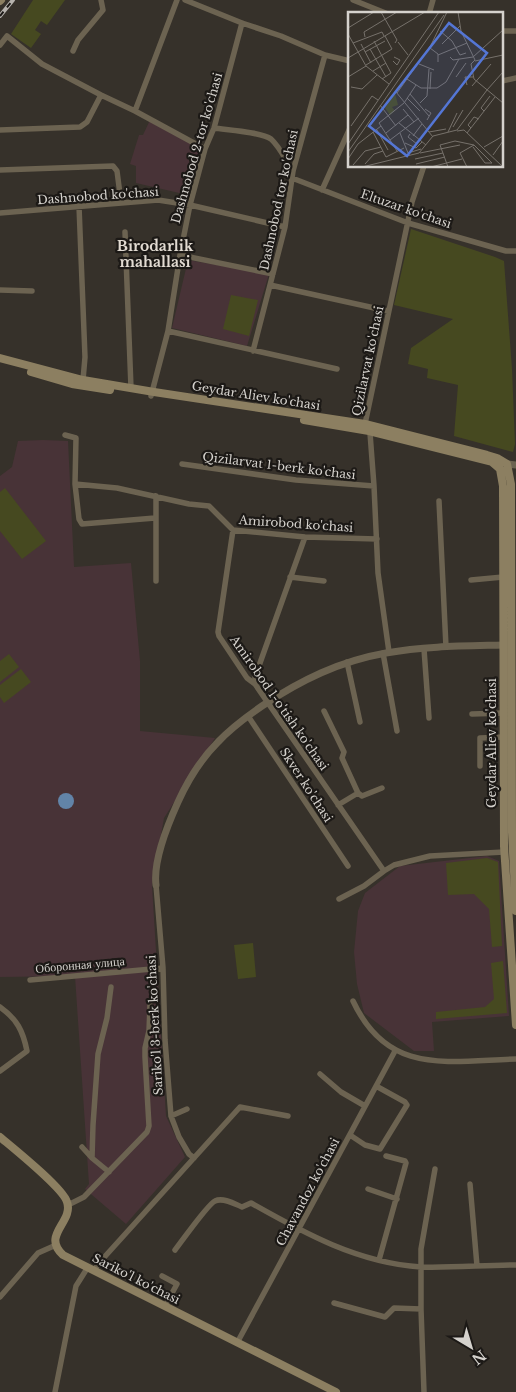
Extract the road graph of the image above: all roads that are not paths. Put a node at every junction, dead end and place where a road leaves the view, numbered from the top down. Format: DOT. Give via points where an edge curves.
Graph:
graph roads {
  1 [pos="101,0"];
  2 [pos="177,0"];
  3 [pos="185,0"];
  4 [pos="352,0"];
  5 [pos="383,12"];
  6 [pos="242,23"];
  7 [pos="0,45"];
  8 [pos="73,51"];
  9 [pos="325,54"];
  10 [pos="348,60"];
  11 [pos="101,95"];
  12 [pos="135,111"];
  13 [pos="214,128"];
  14 [pos="0,130"];
  15 [pos="348,132"];
  16 [pos="205,149"];
  17 [pos="423,168"];
  18 [pos="0,170"];
  19 [pos="293,171"];
  20 [pos="292,178"];
  21 [pos="322,190"];
  22 [pos="121,202"];
  23 [pos="190,205"];
  24 [pos="78,206"];
  25 [pos="0,213"];
  26 [pos="408,223"];
  27 [pos="285,226"];
  28 [pos="124,232"];
  29 [pos="516,251"];
  30 [pos="180,255"];
  31 [pos="274,274"];
  32 [pos="270,286"];
  33 [pos="0,290"];
  34 [pos="32,291"];
  35 [pos="388,311"];
  36 [pos="168,332"];
  37 [pos="253,351"];
  38 [pos="0,358"];
  39 [pos="0,363"];
  40 [pos="338,369"];
  41 [pos="83,380"];
  42 [pos="73,381"];
  43 [pos="131,388"];
  44 [pos="151,394"];
  45 [pos="367,428"];
  46 [pos="66,435"];
  47 [pos="493,463"];
  48 [pos="182,464"];
  49 [pos="507,464"];
  50 [pos="516,465"];
  51 [pos="75,484"];
  52 [pos="374,486"];
  53 [pos="156,496"];
  54 [pos="439,501"];
  55 [pos="155,518"];
  56 [pos="233,530"];
  57 [pos="305,536"];
  58 [pos="507,537"];
  59 [pos="377,539"];
  60 [pos="290,577"];
  61 [pos="503,577"];
  62 [pos="471,580"];
  63 [pos="156,581"];
  64 [pos="324,581"];
  65 [pos="507,645"];
  66 [pos="446,647"];
  67 [pos="424,649"];
  68 [pos="386,653"];
  69 [pos="347,662"];
  70 [pos="255,684"];
  71 [pos="268,703"];
  72 [pos="324,711"];
  73 [pos="504,713"];
  74 [pos="472,714"];
  75 [pos="248,716"];
  76 [pos="429,718"];
  77 [pos="360,722"];
  78 [pos="397,731"];
  79 [pos="504,737"];
  80 [pos="480,766"];
  81 [pos="382,788"];
  82 [pos="358,793"];
  83 [pos="338,804"];
  84 [pos="508,851"];
  85 [pos="348,866"];
  86 [pos="384,871"];
  87 [pos="156,885"];
  88 [pos="339,899"];
  89 [pos="516,911"];
  90 [pos="514,956"];
  91 [pos="163,968"];
  92 [pos="30,980"];
  93 [pos="111,987"];
  94 [pos="353,1001"];
  95 [pos="150,1005"];
  96 [pos="0,1007"];
  97 [pos="516,1025"];
  98 [pos="395,1050"];
  99 [pos="516,1059"];
  100 [pos="0,1071"];
  101 [pos="320,1074"];
  102 [pos="376,1086"];
  103 [pos="365,1106"];
  104 [pos="187,1109"];
  105 [pos="171,1116"];
  106 [pos="288,1116"];
  107 [pos="350,1135"];
  108 [pos="0,1137"];
  109 [pos="82,1147"];
  110 [pos="386,1156"];
  111 [pos="92,1158"];
  112 [pos="194,1158"];
  113 [pos="435,1168"];
  114 [pos="109,1172"];
  115 [pos="470,1184"];
  116 [pos="368,1189"];
  117 [pos="397,1199"];
  118 [pos="68,1205"];
  119 [pos="299,1230"];
  120 [pos="56,1245"];
  121 [pos="175,1250"];
  122 [pos="379,1260"];
  123 [pos="516,1265"];
  124 [pos="477,1266"];
  125 [pos="421,1267"];
  126 [pos="91,1269"];
  127 [pos="162,1276"];
  128 [pos="0,1297"];
  129 [pos="334,1303"];
  130 [pos="165,1306"];
  131 [pos="421,1310"];
  132 [pos="238,1343"];
  133 [pos="55,1392"];
  134 [pos="336,1392"];
  135 [pos="424,1392"];
  1 -- 8 [label="street" via="103,10"];
  2 -- 12 [label="street"];
  3 -- 6 [label="street"];
  4 -- 5 [label="street"];
  6 -- 9 [label="street"];
  6 -- 13 [label="street, Dashnobod 2-tor ko'chasi"];
  7 -- 11 [label="street" via="7,36 42,64"];
  9 -- 10 [label="street"];
  9 -- 19 [label="street, Dashnobod tor ko'chasi"];
  11 -- 12 [label="street"];
  11 -- 14 [label="street" via="87,122 80,127"];
  12 -- 16 [label="street"];
  13 -- 16 [label="street, Dashnobod 2-tor ko'chasi"];
  13 -- 19 [label="street" via="270,138"];
  15 -- 21 [label="street"];
  16 -- 23 [label="street, Dashnobod 2-tor ko'chasi"];
  17 -- 26 [label="street, Qizilarvat ko'chasi"];
  18 -- 22 [label="street" via="113,166 117,171"];
  19 -- 20 [label="street, Dashnobod tor ko'chasi"];
  20 -- 21 [label="street, Eltuzar ko'chasi"];
  20 -- 27 [label="street, Dashnobod tor ko'chasi"];
  21 -- 26 [label="street, Eltuzar ko'chasi"];
  22 -- 23 [label="street, Dashnobod ko'chasi" via="158,200"];
  22 -- 24 [label="street, Dashnobod ko'chasi"];
  23 -- 27 [label="street, Dashnobod ko'chasi"];
  23 -- 30 [label="street, Dashnobod 2-tor ko'chasi"];
  24 -- 25 [label="street, Dashnobod ko'chasi"];
  24 -- 41 [label="street" via="86,357"];
  26 -- 29 [label="street, Eltuzar ko'chasi" via="506,251"];
  26 -- 35 [label="street, Qizilarvat ko'chasi"];
  27 -- 31 [label="street, Dashnobod tor ko'chasi"];
  28 -- 43 [label="street"];
  30 -- 31 [label="street"];
  30 -- 36 [label="street, Dashnobod 2-tor ko'chasi"];
  31 -- 32 [label="street, Dashnobod tor ko'chasi"];
  32 -- 35 [label="street"];
  32 -- 37 [label="street, Dashnobod tor ko'chasi"];
  33 -- 34 [label="street"];
  35 -- 45 [label="street, Qizilarvat ko'chasi"];
  36 -- 37 [label="street"];
  36 -- 44 [label="street, Dashnobod 2-tor ko'chasi"];
  37 -- 40 [label="street"];
  38 -- 42 [label="main road, Geydar Aliev ko'chasi"];
  39 -- 42 [label="main road, Geydar Aliev ko'chasi"];
  41 -- 42 [label="main road, Geydar Aliev ko'chasi"];
  41 -- 43 [label="main road, Geydar Aliev ko'chasi"];
  42 -- 44 [label="main road, Geydar Aliev ko'chasi"];
  43 -- 44 [label="main road, Geydar Aliev ko'chasi"];
  44 -- 45 [label="main road, Geydar Aliev ko'chasi"];
  45 -- 47 [label="main road, Geydar Aliev ko'chasi"];
  45 -- 49 [label="main road, Geydar Aliev ko'chasi" via="487,455"];
  45 -- 52 [label="street, Qizilarvat ko'chasi"];
  46 -- 51 [label="street" via="76,438"];
  47 -- 49 [label="main road, Geydar Aliev ko'chasi"];
  47 -- 58 [label="main road, Geydar Aliev ko'chasi" via="500,469 502,479"];
  48 -- 52 [label="street, Qizilarvat 1-berk ko'chasi" via="296,480"];
  49 -- 50 [label="street, Geydar Aliev ko'chasi"];
  49 -- 58 [label="main road, Geydar Aliev ko'chasi" via="511,484"];
  51 -- 53 [label="street, Amirobod ko'chasi"];
  51 -- 55 [label="street" via="82,524"];
  52 -- 59 [label="street, Qizilarvat ko'chasi"];
  53 -- 55 [label="street"];
  53 -- 56 [label="street, Amirobod ko'chasi" via="209,506"];
  54 -- 66 [label="street"];
  55 -- 63 [label="street"];
  56 -- 57 [label="street, Amirobod ko'chasi"];
  56 -- 70 [label="street, Amirobod 1-o'tish ko'chasi" via="218,634 247,678"];
  57 -- 59 [label="street, Amirobod ko'chasi"];
  57 -- 60 [label="street"];
  58 -- 61 [label="main road, Geydar Aliev ko'chasi"];
  58 -- 65 [label="main road, Geydar Aliev ko'chasi"];
  59 -- 68 [label="street, Qizilarvat ko'chasi"];
  60 -- 64 [label="street"];
  60 -- 70 [label="street"];
  61 -- 62 [label="street"];
  61 -- 65 [label="main road, Geydar Aliev ko'chasi"];
  65 -- 66 [label="street"];
  65 -- 73 [label="main road, Geydar Aliev ko'chasi"];
  65 -- 84 [label="main road, Geydar Aliev ko'chasi"];
  66 -- 67 [label="street"];
  67 -- 68 [label="street"];
  67 -- 76 [label="street"];
  68 -- 69 [label="street"];
  68 -- 78 [label="street, Qizilarvat ko'chasi"];
  69 -- 71 [label="street" via="300,682"];
  69 -- 77 [label="street"];
  70 -- 71 [label="street, Amirobod 1-o'tish ko'chasi"];
  71 -- 75 [label="street"];
  71 -- 83 [label="street, Amirobod 1-o'tish ko'chasi"];
  72 -- 82 [label="street" via="344,752 342,758"];
  73 -- 74 [label="street"];
  73 -- 79 [label="main road, Geydar Aliev ko'chasi"];
  75 -- 85 [label="street, Skver ko'chasi"];
  75 -- 87 [label="street" via="212,748 185,789 162,846 155,874"];
  79 -- 80 [label="street" via="480,738"];
  79 -- 84 [label="main road, Geydar Aliev ko'chasi"];
  81 -- 82 [label="street" via="362,796"];
  82 -- 83 [label="street"];
  83 -- 86 [label="street, Amirobod 1-o'tish ko'chasi"];
  84 -- 86 [label="street" via="430,856 394,865"];
  84 -- 89 [label="main road, Geydar Aliev ko'chasi"];
  84 -- 90 [label="main road, Geydar Aliev ko'chasi"];
  86 -- 88 [label="street"];
  87 -- 91 [label="street, Sariko'l 3-berk ko'chasi"];
  90 -- 97 [label="main road, Geydar Aliev ko'chasi"];
  91 -- 92 [label="street, Оборонная улица"];
  91 -- 105 [label="street, Sariko'l 3-berk ko'chasi"];
  93 -- 111 [label="street" via="98,1054"];
  94 -- 98 [label="street" via="372,1032"];
  95 -- 114 [label="street" via="144,1057 149,1126"];
  96 -- 100 [label="street" via="24,1034 27,1051"];
  98 -- 99 [label="street" via="440,1061"];
  98 -- 102 [label="street, Chavandoz ko'chasi"];
  101 -- 103 [label="street"];
  102 -- 103 [label="street, Chavandoz ko'chasi"];
  102 -- 107 [label="street" via="407,1105 380,1149 365,1145"];
  103 -- 107 [label="street, Chavandoz ko'chasi"];
  104 -- 105 [label="street"];
  105 -- 112 [label="street, Sariko'l 3-berk ko'chasi"];
  106 -- 112 [label="street" via="240,1106"];
  107 -- 119 [label="street, Chavandoz ko'chasi"];
  108 -- 118 [label="main road" via="58,1188"];
  109 -- 111 [label="street"];
  110 -- 117 [label="street" via="406,1162"];
  111 -- 114 [label="street"];
  112 -- 126 [label="street"];
  113 -- 125 [label="street" via="421,1248"];
  114 -- 118 [label="street" via="84,1197"];
  115 -- 124 [label="street"];
  116 -- 117 [label="street"];
  117 -- 122 [label="street"];
  118 -- 120 [label="main road" via="56,1235"];
  119 -- 121 [label="street" via="251,1203 242,1207 221,1200 208,1207"];
  119 -- 122 [label="street" via="358,1255"];
  119 -- 132 [label="street, Chavandoz ko'chasi"];
  120 -- 126 [label="main road, Sariko'l ko'chasi" via="63,1255"];
  120 -- 128 [label="street" via="38,1253"];
  122 -- 125 [label="street"];
  123 -- 124 [label="street"];
  124 -- 125 [label="street"];
  125 -- 131 [label="street"];
  126 -- 130 [label="main road, Sariko'l ko'chasi"];
  126 -- 133 [label="street" via="76,1286"];
  127 -- 130 [label="street" via="177,1284"];
  129 -- 131 [label="street" via="385,1317 394,1308"];
  130 -- 132 [label="main road, Sariko'l ko'chasi"];
  131 -- 135 [label="street"];
  132 -- 134 [label="main road, Sariko'l ko'chasi"];
}
